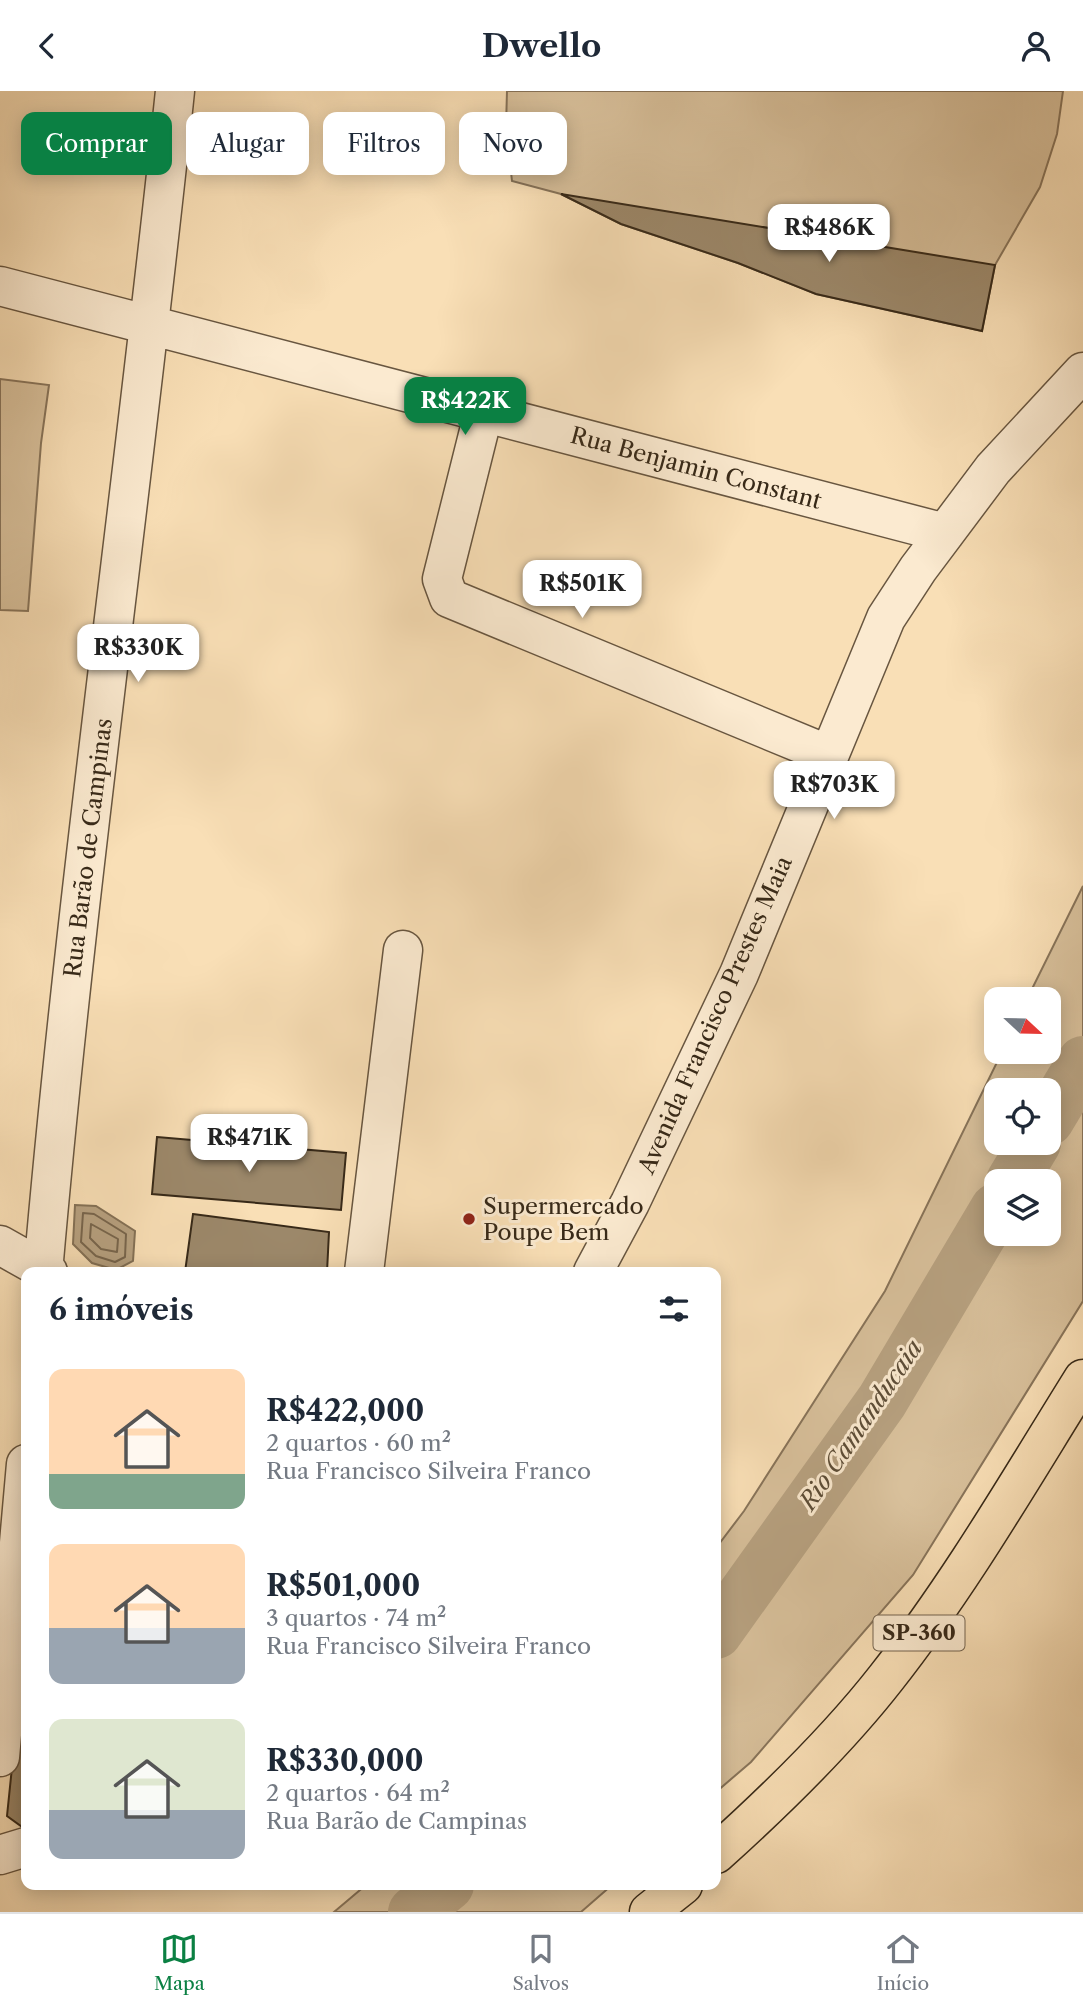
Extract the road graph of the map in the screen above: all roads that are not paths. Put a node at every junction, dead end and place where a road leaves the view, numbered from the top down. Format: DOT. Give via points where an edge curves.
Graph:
graph roads {
  1 [pos="174,91"];
  2 [pos="0,286"];
  3 [pos="151,325"];
  4 [pos="1083,372"];
  5 [pos="484,411"];
  6 [pos="945,533"];
  7 [pos="829,755"];
  8 [pos="403,950"];
  9 [pos="0,1245"];
  10 [pos="38,1267"];
  11 [pos="45,1267"];
  12 [pos="365,1267"];
  13 [pos="596,1267"];
  14 [pos="1083,1379"];
  15 [pos="21,1520"];
  16 [pos="0,1757"];
  17 [pos="21,1849"];
  18 [pos="721,1849"];
  19 [pos="0,1855"];
  20 [pos="676,1890"];
  21 [pos="649,1912"];
  1 -- 3 [label="street, Rua Barão de Campinas"];
  2 -- 3 [label="street, Rua Benjamin Constant"];
  3 -- 5 [label="street, Rua Benjamin Constant"];
  3 -- 11 [label="street, Rua Barão de Campinas" via="55,1129"];
  4 -- 6 [label="street, Avenida Francisco Prestes Maia" via="993,469"];
  5 -- 6 [label="street, Rua Benjamin Constant"];
  5 -- 7 [label="street" via="442,579 449,597"];
  6 -- 7 [label="street, Avenida Francisco Prestes Maia" via="886,618"];
  7 -- 13 [label="street, Avenida Francisco Prestes Maia" via="739,974"];
  8 -- 12 [label="street"];
  9 -- 10 [label="street"];
  14 -- 18 [label="main road, SP-360" via="975,1553 885,1679 778,1796"];
  15 -- 16 [label="street"];
  17 -- 19 [label="street"];
  20 -- 21 [label="main road"];
}
